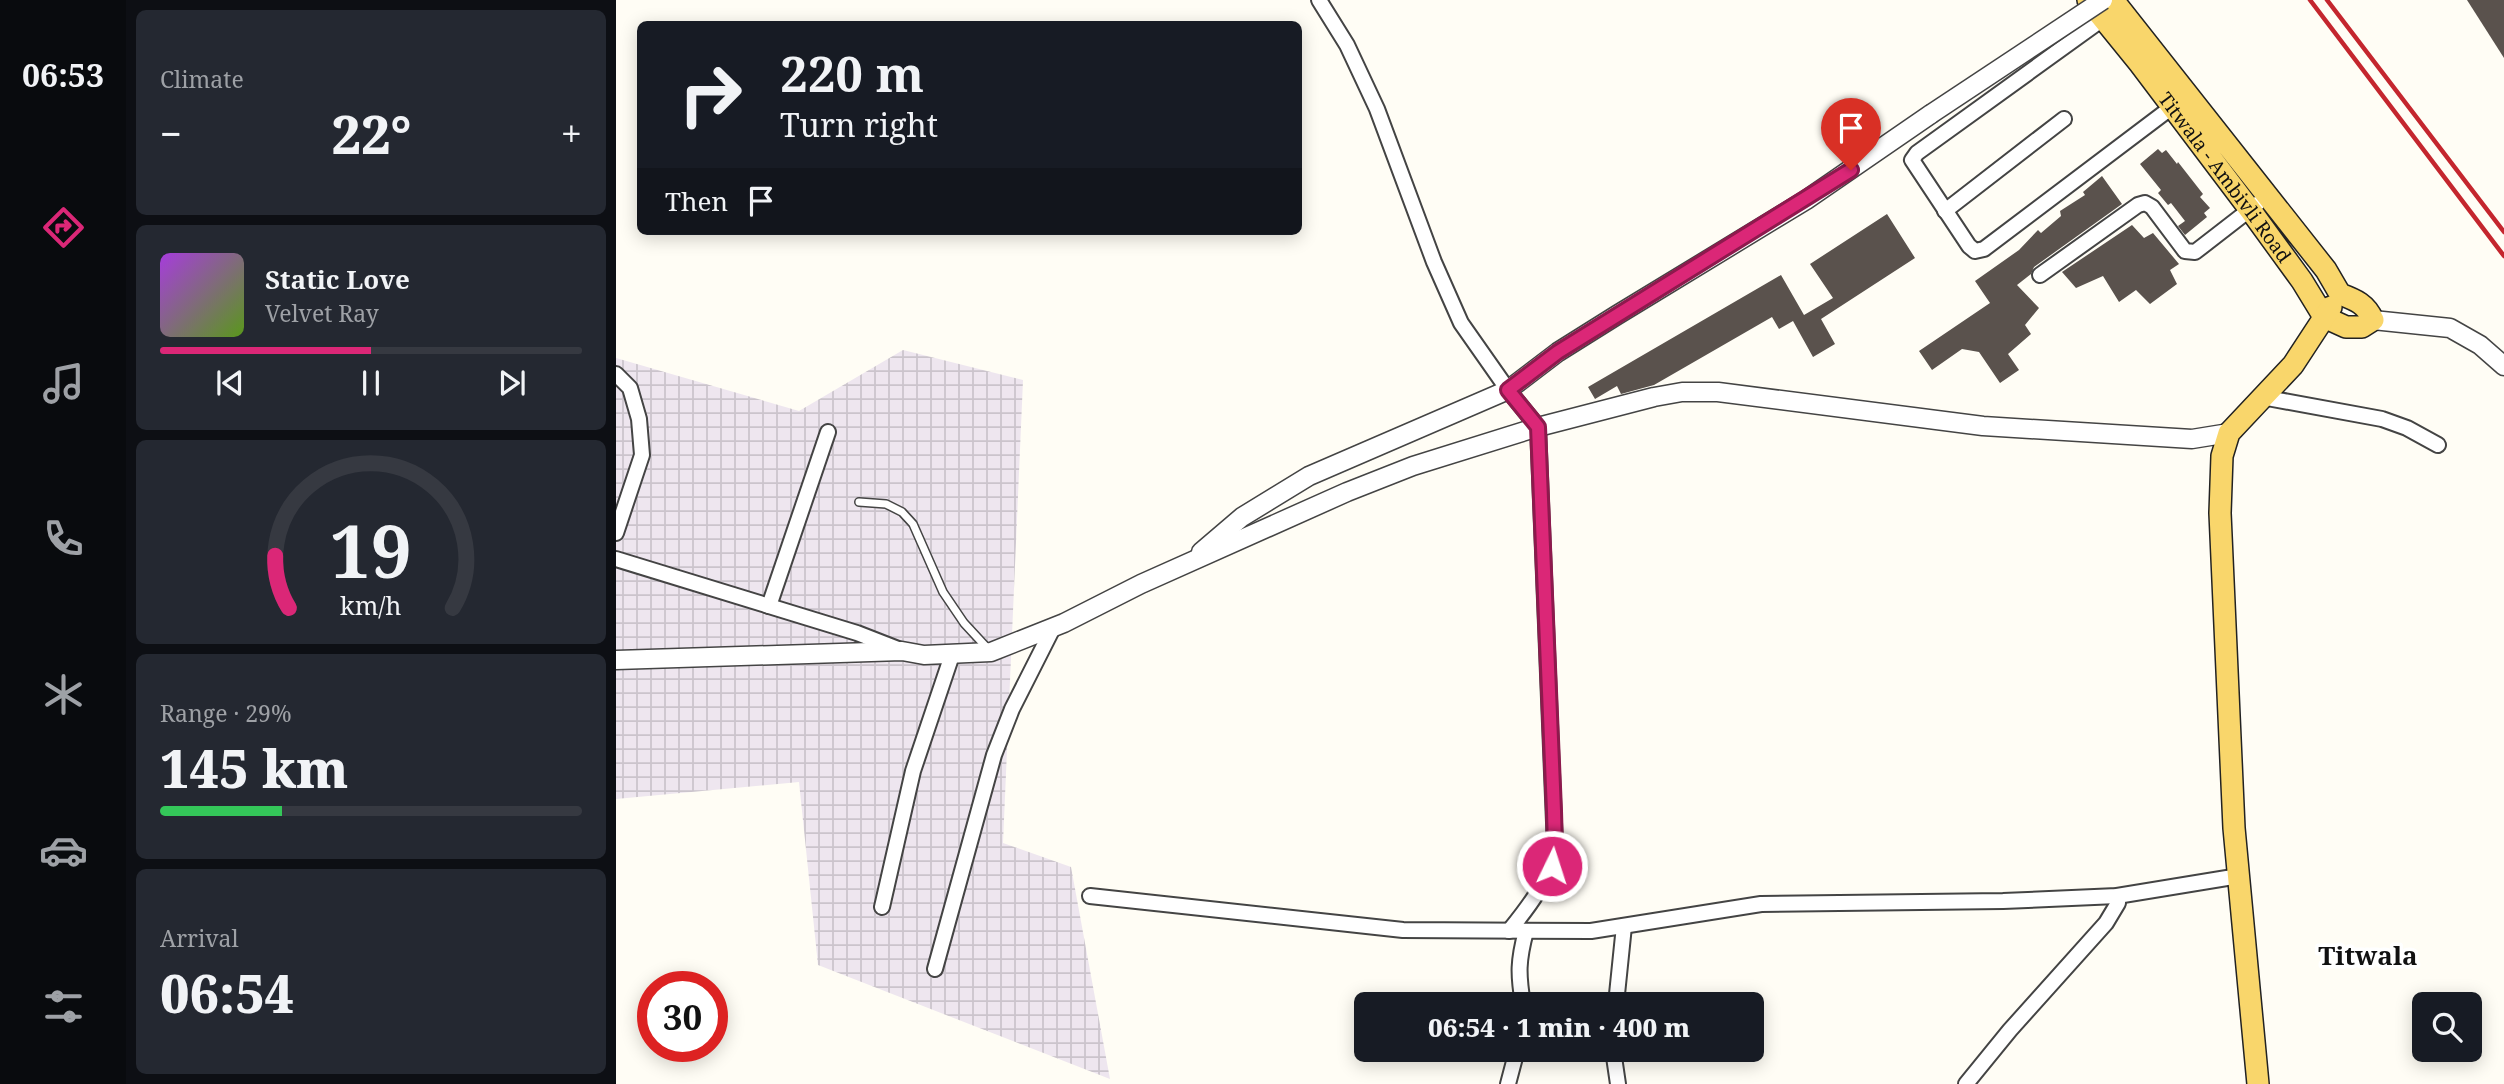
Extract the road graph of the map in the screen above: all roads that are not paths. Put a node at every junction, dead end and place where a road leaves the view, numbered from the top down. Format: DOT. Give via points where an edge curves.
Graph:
graph roads {
  1 [pos="1319,0"];
  2 [pos="2088,0"];
  3 [pos="2107,6"];
  4 [pos="2172,107"];
  5 [pos="2064,120"];
  6 [pos="2258,203"];
  7 [pos="1945,211"];
  8 [pos="2040,275"];
  9 [pos="2340,294"];
  10 [pos="2324,317"];
  11 [pos="2373,320"];
  12 [pos="2504,366"];
  13 [pos="616,374"];
  14 [pos="1508,390"];
  15 [pos="2262,397"];
  16 [pos="1538,427"];
  17 [pos="828,432"];
  18 [pos="2230,433"];
  19 [pos="2438,445"];
  20 [pos="859,502"];
  21 [pos="616,533"];
  22 [pos="616,559"];
  23 [pos="1185,566"];
  24 [pos="769,606"];
  25 [pos="1053,628"];
  26 [pos="902,651"];
  27 [pos="991,652"];
  28 [pos="952,655"];
  29 [pos="616,660"];
  30 [pos="2239,876"];
  31 [pos="1090,896"];
  32 [pos="2117,896"];
  33 [pos="882,907"];
  34 [pos="1624,926"];
  35 [pos="1509,931"];
  36 [pos="1526,931"];
  37 [pos="935,969"];
  38 [pos="1521,992"];
  39 [pos="1617,992"];
  40 [pos="1514,1062"];
  41 [pos="1615,1062"];
  42 [pos="1508,1084"];
  43 [pos="1618,1084"];
  44 [pos="1966,1084"];
  45 [pos="2258,1084"];
  1 -- 14 [label="street" via="1377,108 1461,323"];
  2 -- 3 [label="main road, Titwala - Ambivli Road"];
  3 -- 4 [label="main road, Titwala - Ambivli Road"];
  3 -- 6 [label="main road, Titwala - Ambivli Road" via="2156,52"];
  3 -- 7 [label="street" via="1917,153 1912,160 1915,167"];
  3 -- 14 [label="street, bridge" via="1806,200 1558,352"];
  4 -- 6 [label="main road, Titwala - Ambivli Road"];
  4 -- 7 [label="street" via="1984,249 1975,251 1969,246"];
  5 -- 7 [label="street"];
  6 -- 8 [label="street" via="2190,253 2152,207 2138,205"];
  6 -- 9 [label="main road, Titwala - Ambivli Road" via="2326,270"];
  6 -- 10 [label="main road, Titwala - Ambivli Road"];
  9 -- 10 [label="main road"];
  9 -- 11 [label="main road, Titwala - Ambivli Road" via="2359,301"];
  10 -- 11 [label="main road" via="2346,327 2362,327"];
  10 -- 15 [label="main road" via="2293,365"];
  11 -- 12 [label="street" via="2450,328"];
  13 -- 21 [label="street" via="630,388 642,455"];
  14 -- 16 [label="street"];
  14 -- 23 [label="street" via="1309,476 1242,517"];
  15 -- 18 [label="main road"];
  15 -- 19 [label="street" via="2382,419"];
  16 -- 18 [label="street" via="1654,397 1718,392 1983,426 2192,439"];
  16 -- 23 [label="street" via="1391,474"];
  16 -- 35 [label="street" via="1555,847 1541,888"];
  17 -- 24 [label="street"];
  18 -- 30 [label="main road" via="2222,456 2220,513"];
  20 -- 27 [label="lane" via="886,504 902,512 943,592"];
  22 -- 24 [label="street"];
  23 -- 25 [label="street"];
  24 -- 26 [label="street"];
  25 -- 27 [label="street"];
  25 -- 37 [label="street" via="994,755"];
  26 -- 28 [label="street"];
  26 -- 29 [label="street"];
  27 -- 28 [label="street"];
  28 -- 33 [label="street" via="913,771"];
  30 -- 32 [label="street"];
  30 -- 45 [label="main road"];
  31 -- 35 [label="street" via="1403,930"];
  32 -- 34 [label="street" via="1761,904"];
  32 -- 44 [label="street" via="2118,903 2106,922"];
  34 -- 36 [label="street"];
  34 -- 39 [label="street"];
  35 -- 36 [label="street"];
  36 -- 38 [label="street" via="1519,959"];
  40 -- 42 [label="street"];
  41 -- 43 [label="street"];
}
